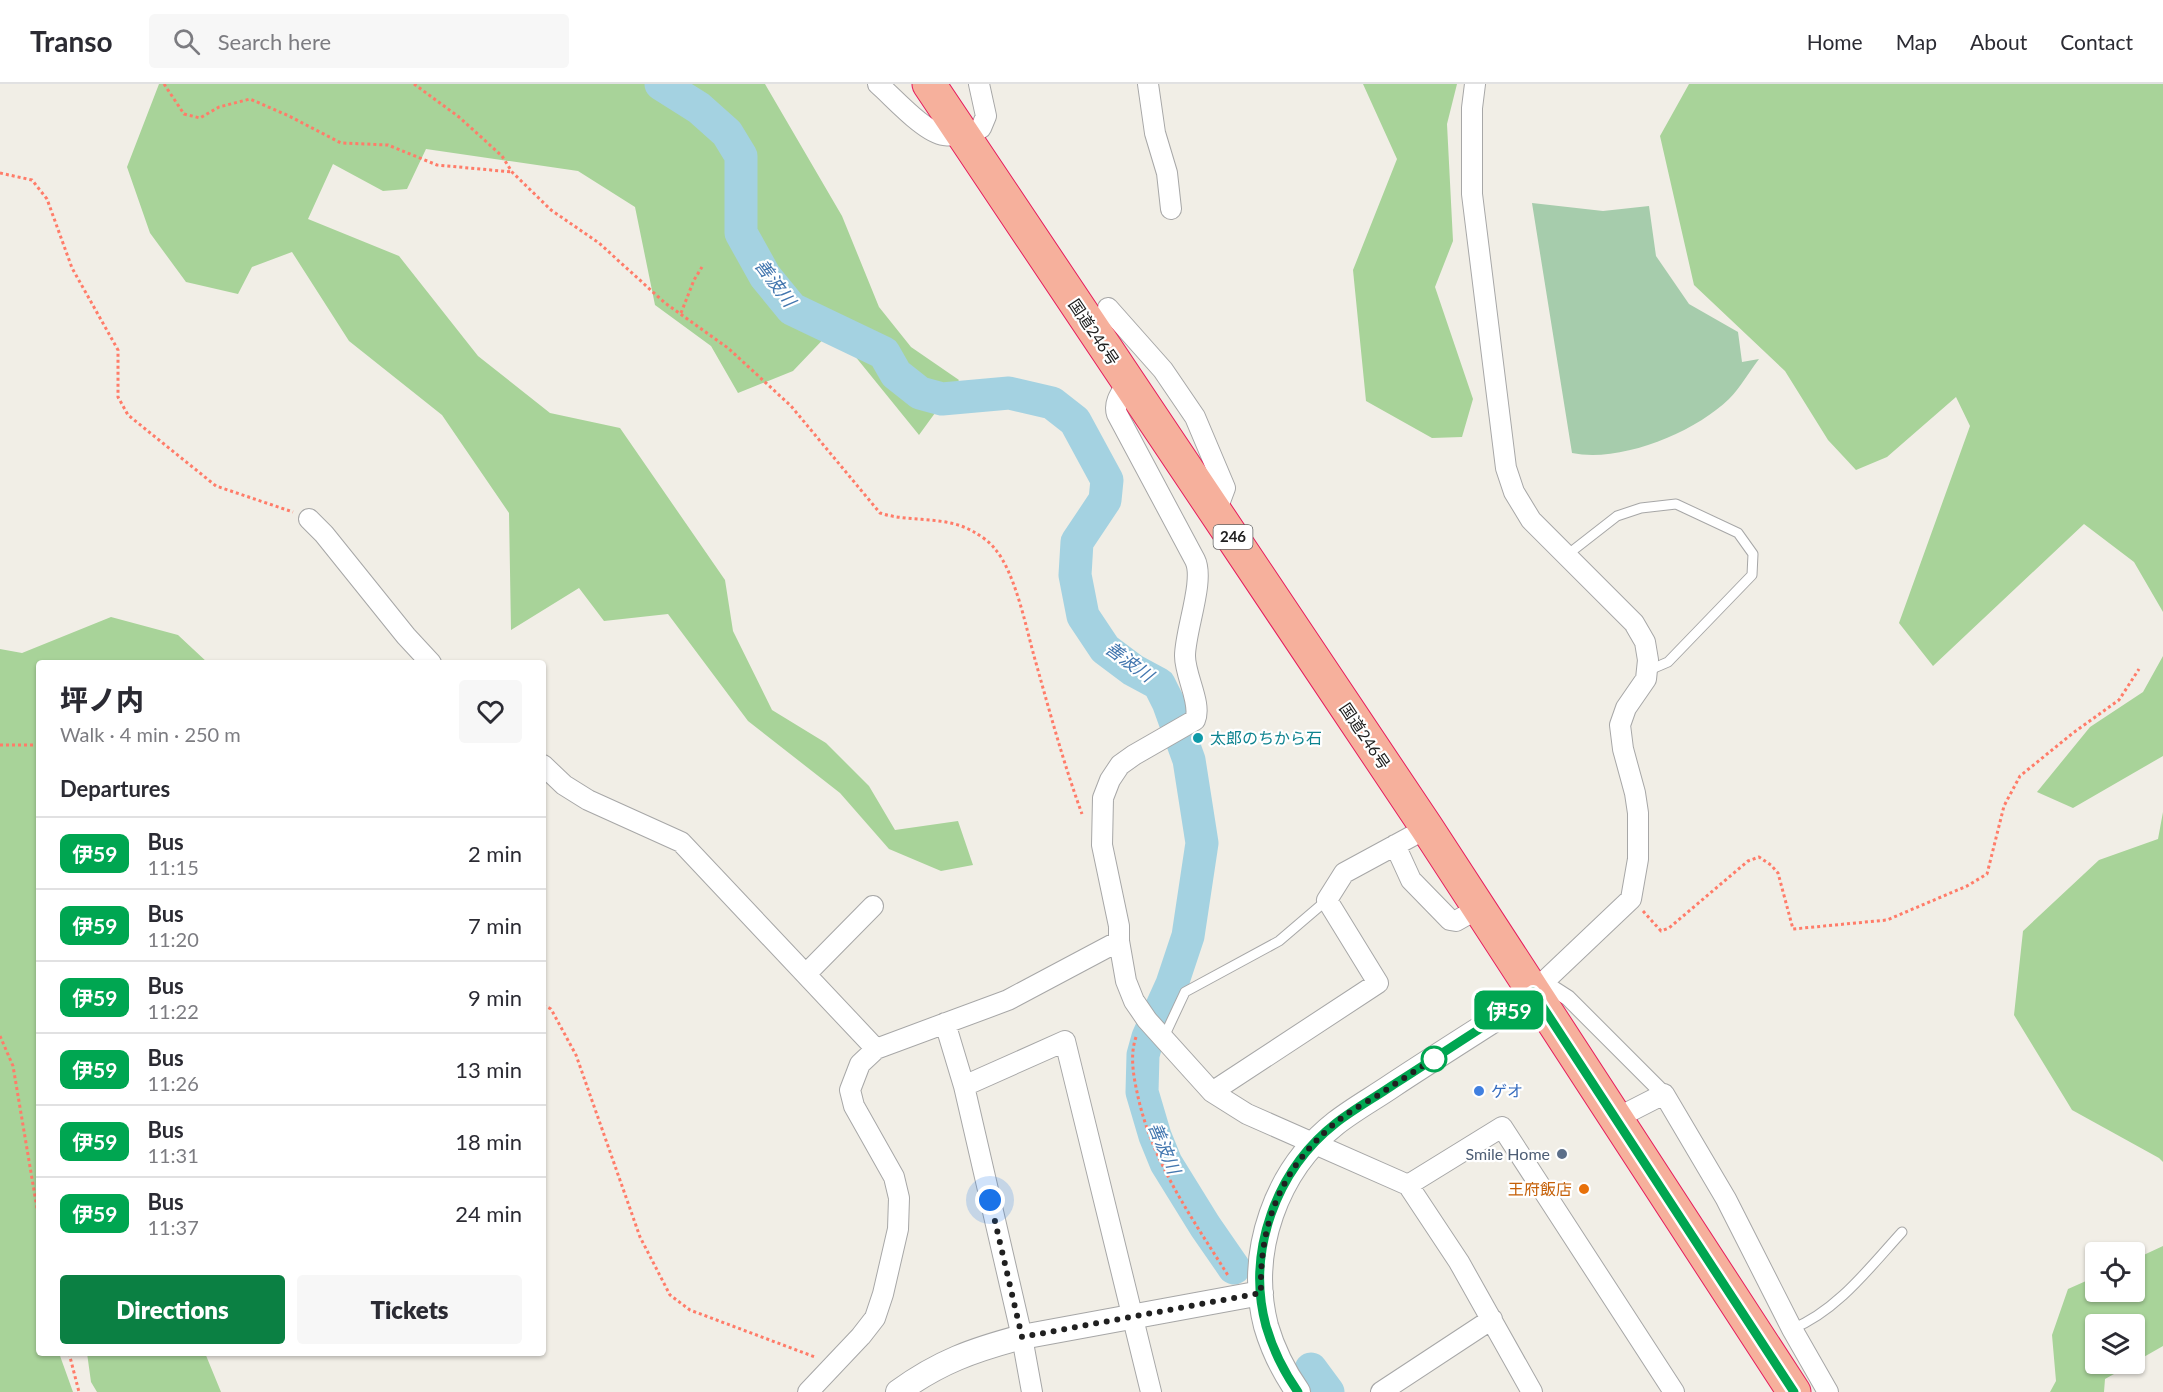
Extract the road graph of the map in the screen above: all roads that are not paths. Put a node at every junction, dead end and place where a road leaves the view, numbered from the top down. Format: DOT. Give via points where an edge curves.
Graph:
graph roads {
  1 [pos="878,84"];
  2 [pos="929,84"];
  3 [pos="979,84"];
  4 [pos="1148,84"];
  5 [pos="1475,84"];
  6 [pos="963,135"];
  7 [pos="1171,209"];
  8 [pos="1108,308"];
  9 [pos="1128,382"];
  10 [pos="1216,512"];
  11 [pos="309,519"];
  12 [pos="1567,555"];
  13 [pos="428,660"];
  14 [pos="1647,671"];
  15 [pos="546,768"];
  16 [pos="1427,828"];
  17 [pos="1395,845"];
  18 [pos="1327,900"];
  19 [pos="873,906"];
  20 [pos="1479,908"];
  21 [pos="1119,941"];
  22 [pos="806,974"];
  23 [pos="1544,991"];
  24 [pos="945,1023"];
  25 [pos="1153,1027"];
  26 [pos="876,1049"];
  27 [pos="964,1086"];
  28 [pos="1212,1092"];
  29 [pos="1664,1094"];
  30 [pos="1615,1119"];
  31 [pos="1314,1144"];
  32 [pos="1407,1185"];
  33 [pos="1902,1232"];
  34 [pos="1261,1293"];
  35 [pos="1133,1316"];
  36 [pos="1492,1319"];
  37 [pos="1792,1329"];
  38 [pos="1022,1337"];
  39 [pos="1762,1343"];
  40 [pos="1388,1390"];
  41 [pos="808,1392"];
  42 [pos="898,1392"];
  43 [pos="1032,1392"];
  44 [pos="1151,1392"];
  45 [pos="1298,1392"];
  46 [pos="1532,1392"];
  47 [pos="1674,1392"];
  48 [pos="1794,1392"];
  49 [pos="1828,1392"];
  1 -- 6 [label="street" via="927,127 942,135"];
  2 -- 6 [label="highway, 国道246号 / 246"];
  3 -- 6 [label="street" via="986,116 981,128"];
  4 -- 7 [label="street"];
  5 -- 12 [label="street" via="1472,194 1506,468 1514,492 1531,520"];
  6 -- 9 [label="highway, 国道246号 / 246"];
  8 -- 10 [label="street" via="1163,370 1195,417 1225,488"];
  9 -- 10 [label="highway, 国道246号 / 246"];
  9 -- 21 [label="street" via="1117,401 1117,414 1199,572 1185,655 1198,713 1195,720 1120,765 1103,798 1102,845"];
  10 -- 16 [label="highway, 国道246号 / 246"];
  11 -- 13 [label="street"];
  12 -- 14 [label="street" via="1634,623 1646,642"];
  12 -- 14 [label="lane" via="1617,516 1641,508 1676,504 1738,533 1753,554 1752,575 1668,662"];
  14 -- 23 [label="street" via="1620,724 1638,813 1638,859 1631,899"];
  15 -- 22 [label="street" via="588,800 681,842"];
  16 -- 17 [label="street"];
  16 -- 20 [label="highway, 国道246号 / 246"];
  17 -- 18 [label="street" via="1344,873"];
  17 -- 20 [label="street" via="1411,880 1450,920 1456,921"];
  18 -- 25 [label="lane" via="1279,941 1185,992"];
  18 -- 28 [label="street" via="1378,983"];
  19 -- 22 [label="street"];
  20 -- 23 [label="highway, 国道246号 / 246"];
  21 -- 24 [label="street" via="1008,1000"];
  21 -- 25 [label="street" via="1126,981 1134,1001"];
  22 -- 26 [label="street"];
  23 -- 29 [label="street" via="1574,1004"];
  23 -- 30 [label="highway, 国道246号 / 246"];
  23 -- 31 [label="street" via="1335,1123"];
  24 -- 26 [label="street"];
  24 -- 27 [label="street"];
  25 -- 28 [label="street"];
  26 -- 41 [label="street" via="860,1064 850,1090 854,1106 894,1177 899,1198 898,1229 875,1317"];
  27 -- 35 [label="street" via="1065,1041"];
  27 -- 38 [label="street"];
  28 -- 31 [label="street" via="1247,1114"];
  29 -- 30 [label="street"];
  29 -- 37 [label="street" via="1726,1199"];
  30 -- 39 [label="highway, 国道246号 / 246"];
  31 -- 32 [label="street"];
  31 -- 34 [label="street" via="1291,1171 1273,1208 1261,1257"];
  32 -- 36 [label="street"];
  32 -- 47 [label="street" via="1502,1127"];
  33 -- 37 [label="lane" via="1852,1286 1811,1322"];
  34 -- 35 [label="street"];
  34 -- 45 [label="street" via="1273,1347"];
  35 -- 38 [label="street"];
  35 -- 44 [label="street"];
  36 -- 40 [label="street"];
  36 -- 46 [label="street"];
  37 -- 39 [label="street"];
  37 -- 49 [label="street"];
  38 -- 42 [label="street" via="950,1360"];
  38 -- 43 [label="street"];
  39 -- 48 [label="highway, 国道246号 / 246"];
}
